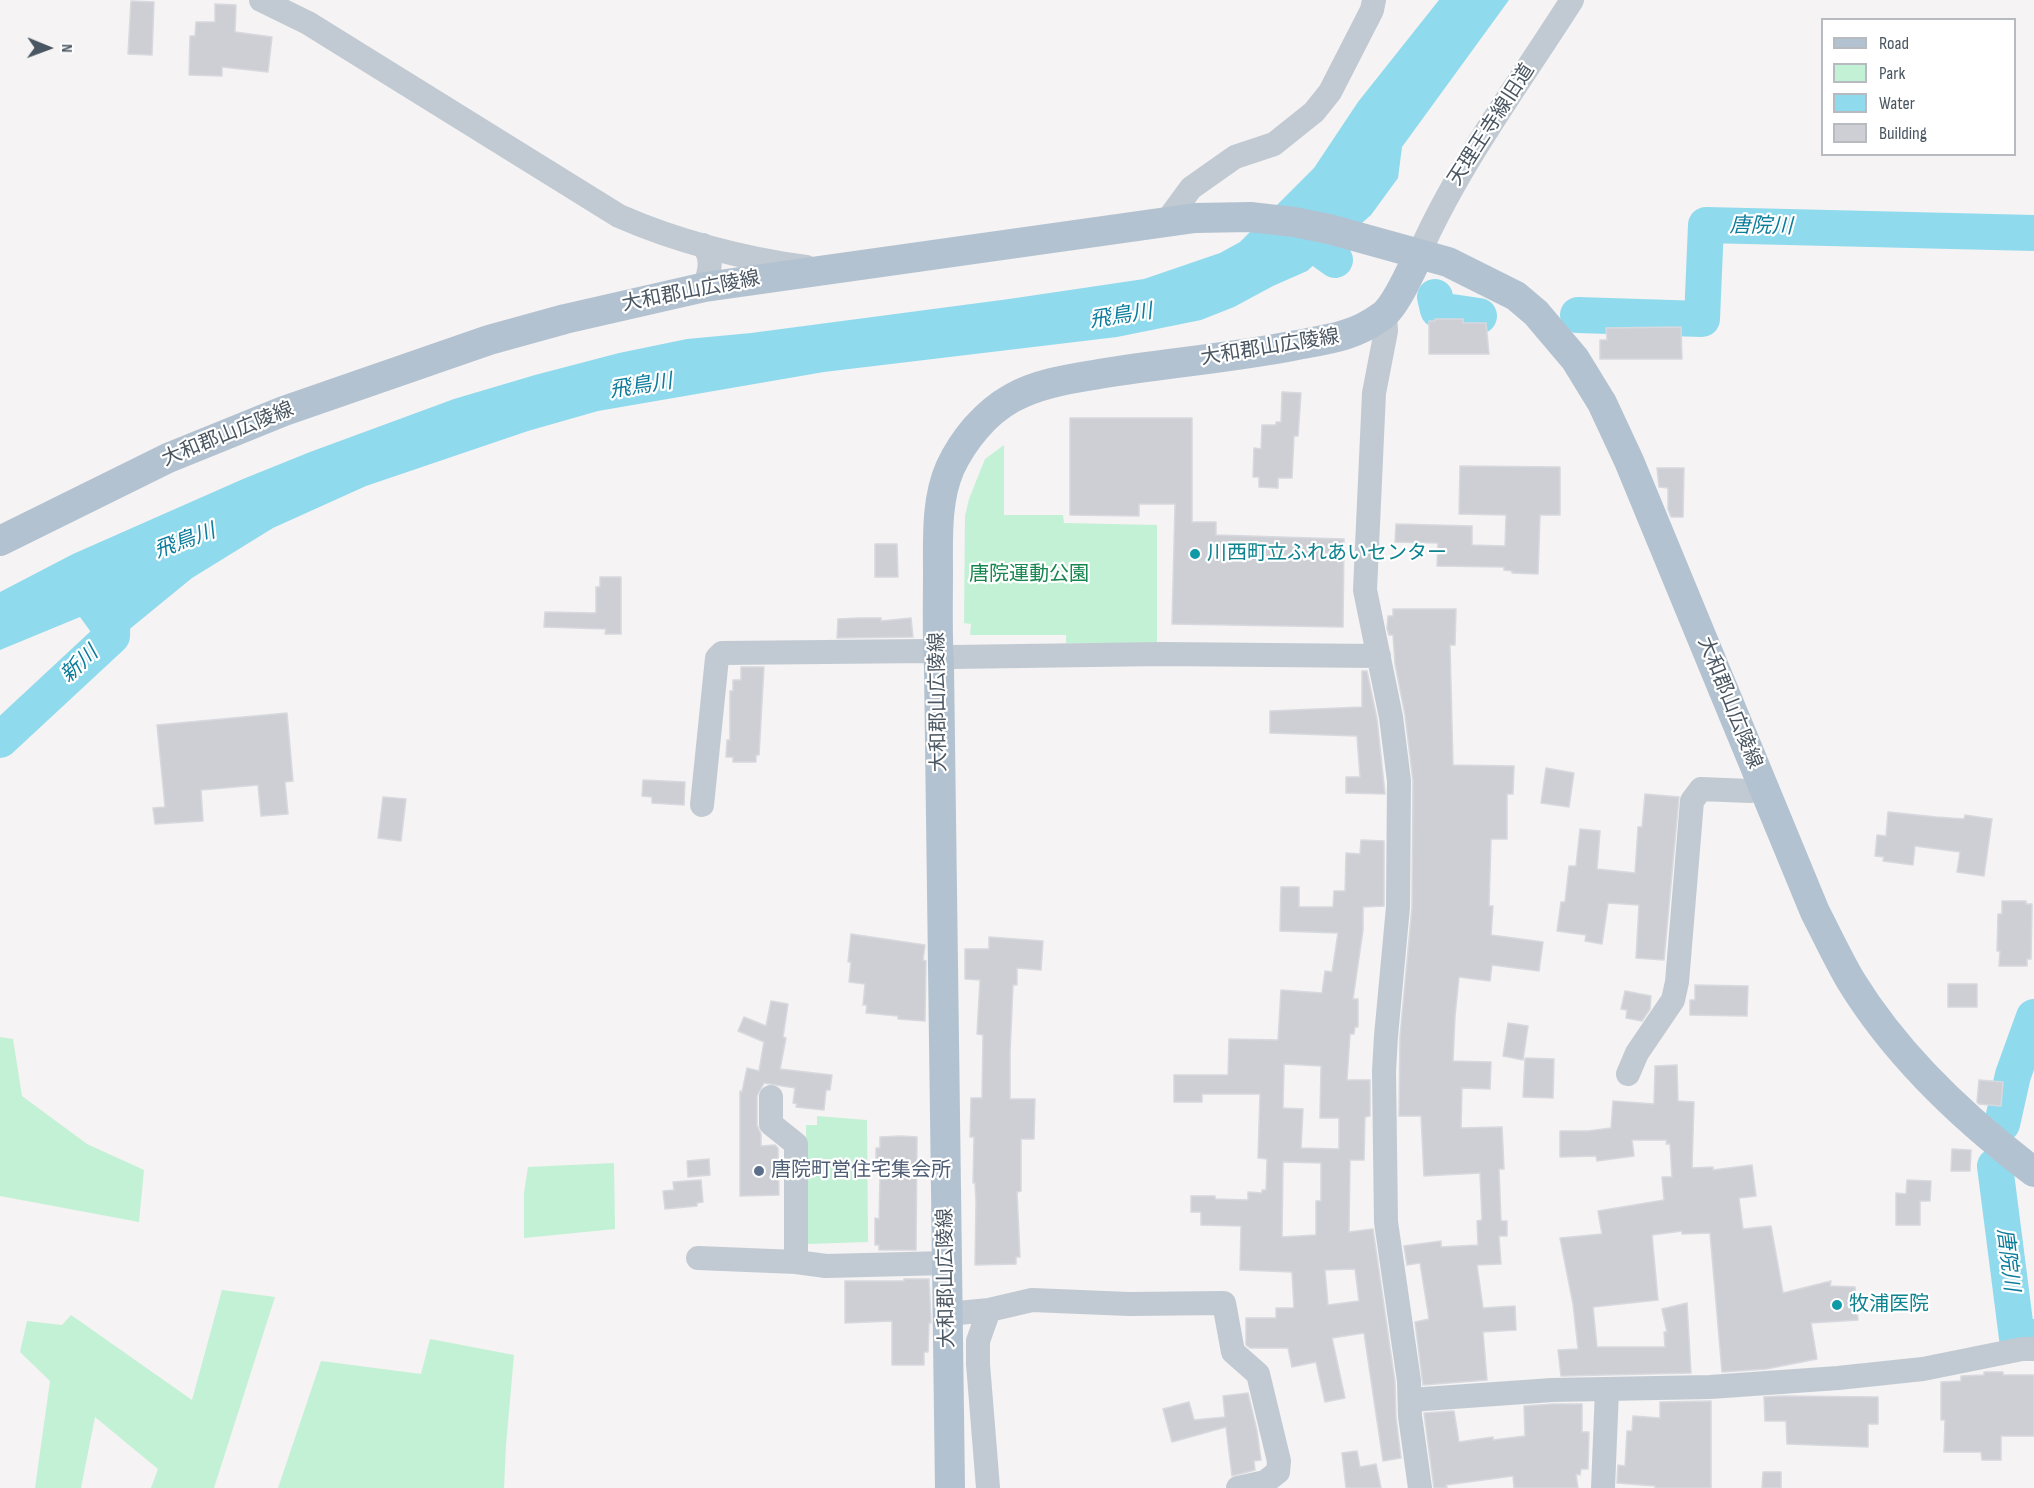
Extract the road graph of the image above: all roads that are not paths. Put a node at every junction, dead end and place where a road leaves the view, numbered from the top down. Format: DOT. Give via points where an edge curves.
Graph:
graph roads {
  1 [pos="261,0"];
  2 [pos="1374,0"];
  3 [pos="1572,0"];
  4 [pos="1181,220"];
  5 [pos="703,245"];
  6 [pos="1419,254"];
  7 [pos="820,270"];
  8 [pos="705,287"];
  9 [pos="1384,315"];
  10 [pos="0,541"];
  11 [pos="939,655"];
  12 [pos="1379,656"];
  13 [pos="1764,788"];
  14 [pos="702,805"];
  15 [pos="1628,1074"];
  16 [pos="771,1097"];
  17 [pos="2034,1172"];
  18 [pos="698,1258"];
  19 [pos="796,1262"];
  20 [pos="947,1263"];
  21 [pos="989,1310"];
  22 [pos="948,1314"];
  23 [pos="2034,1349"];
  24 [pos="1607,1390"];
  25 [pos="1410,1400"];
  26 [pos="950,1488"];
  27 [pos="988,1488"];
  28 [pos="1238,1488"];
  29 [pos="1420,1488"];
  30 [pos="1603,1488"];
  1 -- 5 [label="street" via="308,23 619,216"];
  2 -- 4 [label="street" via="1330,92 1314,112 1274,144 1235,158 1191,188"];
  3 -- 6 [label="street, 天理王寺線旧道" via="1455,182"];
  4 -- 6 [label="main road, 大和郡山広陵線" via="1250,218 1294,222"];
  4 -- 7 [label="main road, 大和郡山広陵線"];
  5 -- 7 [label="street"];
  5 -- 8 [label="street" via="710,262"];
  6 -- 9 [label="main road, 大和郡山広陵線" via="1409,278"];
  6 -- 13 [label="main road, 大和郡山広陵線" via="1448,262 1516,296 1575,359 1602,403 1629,461"];
  7 -- 8 [label="main road, 大和郡山広陵線"];
  8 -- 10 [label="main road, 大和郡山広陵線" via="565,318 489,340 284,411 168,458"];
  9 -- 11 [label="main road, 大和郡山広陵線" via="1349,336 1055,382 1011,398 964,443 946,480 938,532"];
  9 -- 12 [label="street" via="1386,331 1374,393 1365,590"];
  11 -- 12 [label="street"];
  11 -- 14 [label="street" via="927,651 723,653 717,658"];
  11 -- 20 [label="main road, 大和郡山広陵線"];
  12 -- 25 [label="street" via="1399,782 1398,907 1384,1071 1386,1222"];
  13 -- 15 [label="street" via="1701,789 1692,801 1673,1000 1637,1053"];
  13 -- 17 [label="main road, 大和郡山広陵線" via="1815,912 1852,981 1887,1032 1936,1088"];
  16 -- 19 [label="street" via="771,1124 796,1144"];
  18 -- 19 [label="street"];
  19 -- 20 [label="street" via="826,1266"];
  20 -- 22 [label="main road, 大和郡山広陵線"];
  21 -- 22 [label="street"];
  21 -- 27 [label="street" via="978,1341"];
  21 -- 28 [label="street" via="1032,1300 1224,1303 1233,1353 1258,1374 1279,1461 1278,1472 1265,1482"];
  22 -- 26 [label="main road, 大和郡山広陵線"];
  23 -- 24 [label="street" via="1923,1369 1838,1378"];
  24 -- 25 [label="street"];
  24 -- 30 [label="street"];
  25 -- 29 [label="street"];
}
